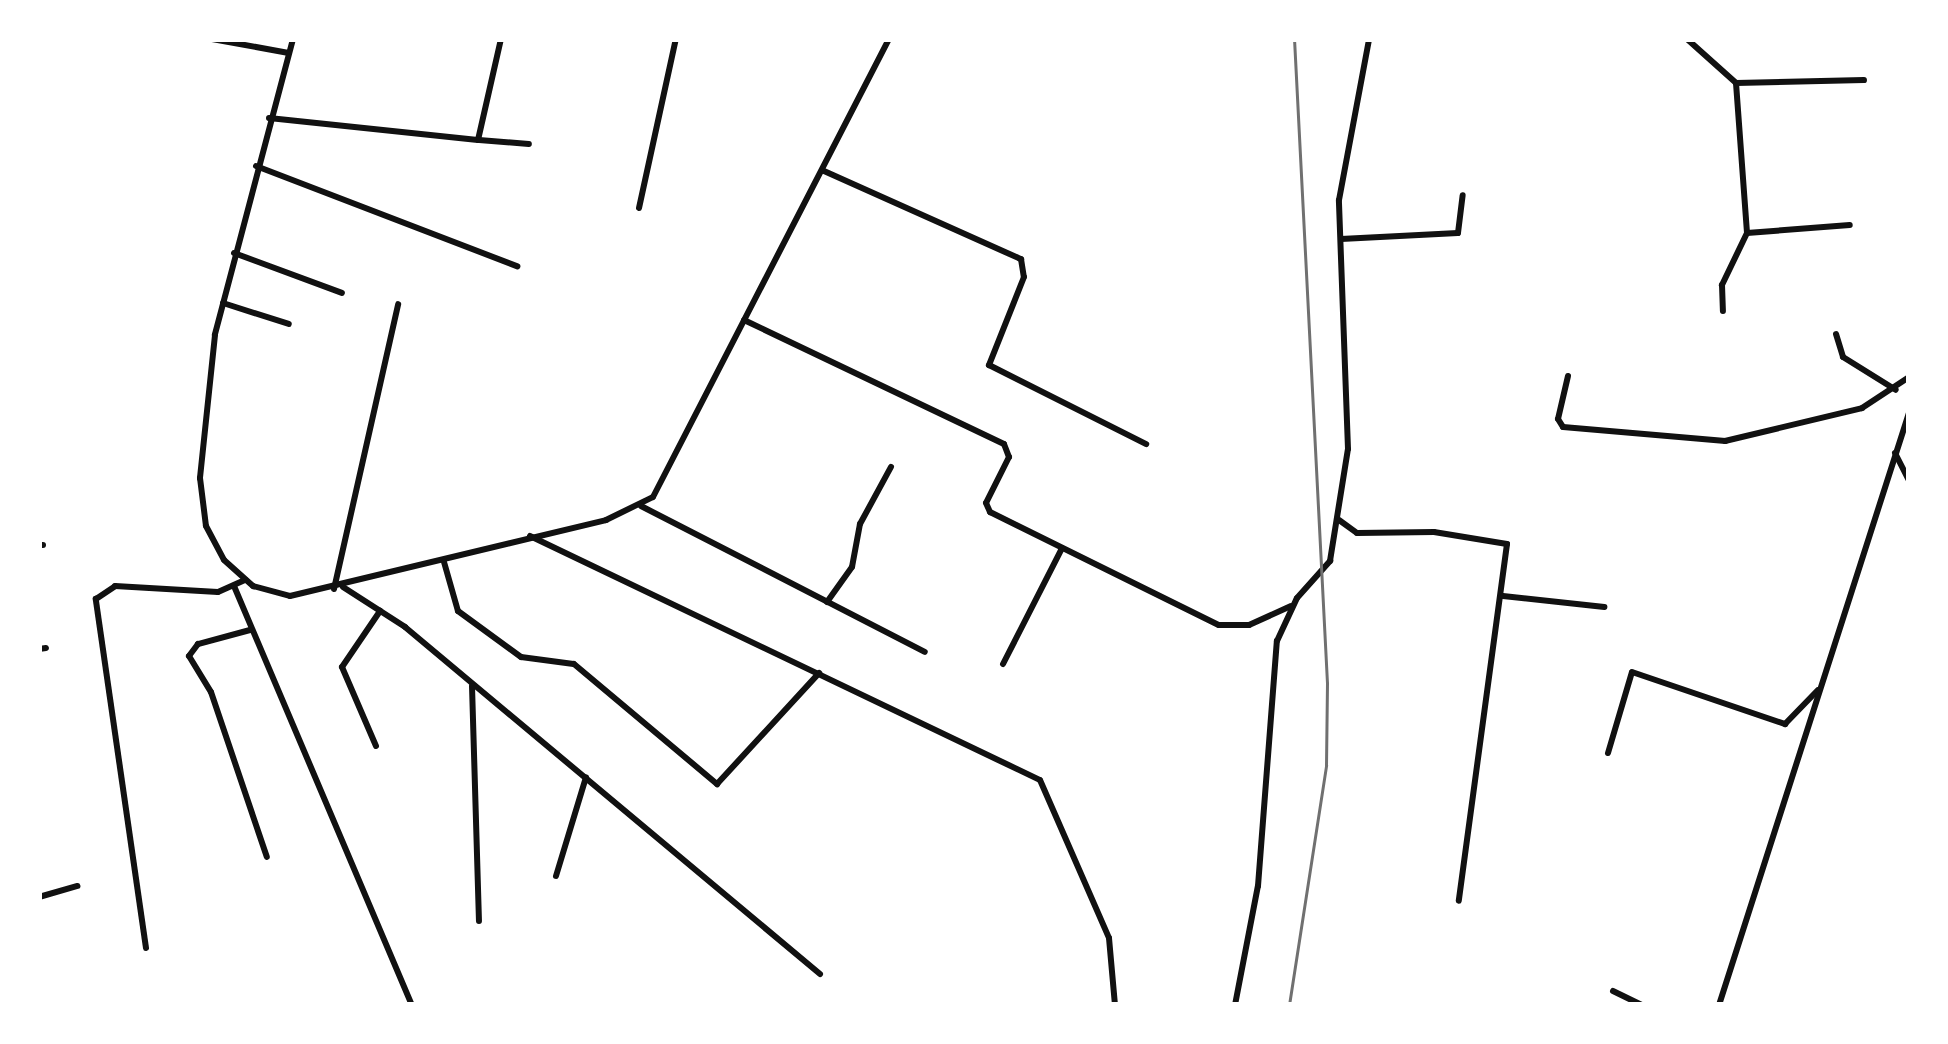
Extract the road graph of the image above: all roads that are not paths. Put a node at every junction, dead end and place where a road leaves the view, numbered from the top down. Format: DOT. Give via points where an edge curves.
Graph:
graph roads {
  1 [pos="212,39"];
  2 [pos="293,39"];
  3 [pos="501,39"];
  4 [pos="676,39"];
  5 [pos="889,39"];
  6 [pos="1369,39"];
  7 [pos="1687,39"];
  8 [pos="289,53"];
  9 [pos="1864,80"];
  10 [pos="1736,83"];
  11 [pos="269,118"];
  12 [pos="478,140"];
  13 [pos="529,144"];
  14 [pos="256,166"];
  15 [pos="824,170"];
  16 [pos="1463,195"];
  17 [pos="640,208"];
  18 [pos="1850,225"];
  19 [pos="1747,233"];
  20 [pos="1341,238"];
  21 [pos="234,254"];
  22 [pos="517,266"];
  23 [pos="342,292"];
  24 [pos="223,303"];
  25 [pos="398,304"];
  26 [pos="1723,311"];
  27 [pos="744,320"];
  28 [pos="290,324"];
  29 [pos="1836,334"];
  30 [pos="1568,376"];
  31 [pos="1909,377"];
  32 [pos="1896,390"];
  33 [pos="1909,413"];
  34 [pos="1146,444"];
  35 [pos="1895,453"];
  36 [pos="891,467"];
  37 [pos="1909,481"];
  38 [pos="641,506"];
  39 [pos="1337,518"];
  40 [pos="527,535"];
  41 [pos="1062,548"];
  42 [pos="444,562"];
  43 [pos="245,580"];
  44 [pos="234,586"];
  45 [pos="338,588"];
  46 [pos="1503,596"];
  47 [pos="827,602"];
  48 [pos="1292,606"];
  49 [pos="1604,607"];
  50 [pos="380,611"];
  51 [pos="250,630"];
  52 [pos="926,652"];
  53 [pos="1003,664"];
  54 [pos="820,673"];
  55 [pos="1822,685"];
  56 [pos="472,686"];
  57 [pos="376,746"];
  58 [pos="1608,753"];
  59 [pos="586,777"];
  60 [pos="267,857"];
  61 [pos="556,876"];
  62 [pos="77,886"];
  63 [pos="39,897"];
  64 [pos="1459,901"];
  65 [pos="478,922"];
  66 [pos="146,948"];
  67 [pos="820,974"];
  68 [pos="1613,992"];
  69 [pos="412,1005"];
  70 [pos="1115,1005"];
  71 [pos="1235,1005"];
  72 [pos="1642,1005"];
  73 [pos="1719,1005"];
  1 -- 8 [label="street"];
  2 -- 8 [label="street"];
  3 -- 12 [label="street"];
  4 -- 17 [label="street"];
  5 -- 15 [label="street"];
  6 -- 20 [label="street" via="1345,143"];
  7 -- 10 [label="street"];
  8 -- 11 [label="street"];
  9 -- 10 [label="street"];
  10 -- 19 [label="street"];
  11 -- 12 [label="street"];
  11 -- 14 [label="street"];
  12 -- 13 [label="street"];
  14 -- 21 [label="street"];
  14 -- 22 [label="street"];
  15 -- 27 [label="street"];
  15 -- 34 [label="street" via="1015,253 1024,278 989,365"];
  16 -- 20 [label="street" via="1457,233"];
  18 -- 19 [label="street"];
  19 -- 26 [label="street" via="1722,286"];
  20 -- 39 [label="street" via="1352,376"];
  21 -- 23 [label="street"];
  21 -- 24 [label="street"];
  24 -- 28 [label="street"];
  24 -- 43 [label="street" via="203,411 201,505 214,544"];
  25 -- 45 [label="street"];
  27 -- 38 [label="street" via="670,472"];
  27 -- 41 [label="street" via="1004,444 1010,457 986,509"];
  29 -- 32 [label="street" via="1843,357"];
  30 -- 32 [label="street" via="1563,427 1700,440 1744,440"];
  31 -- 32 [label="street"];
  33 -- 35 [label="street"];
  35 -- 37 [label="street"];
  35 -- 55 [label="street"];
  36 -- 47 [label="street" via="860,524 852,567"];
  38 -- 40 [label="street"];
  38 -- 47 [label="street"];
  39 -- 46 [label="street" via="1357,533 1504,540"];
  39 -- 48 [label="street" via="1327,567"];
  40 -- 42 [label="street"];
  40 -- 54 [label="street"];
  41 -- 48 [label="street" via="1234,628"];
  41 -- 53 [label="street"];
  42 -- 45 [label="street"];
  42 -- 54 [label="street" via="458,611 521,657 574,664 717,784"];
  43 -- 44 [label="street"];
  43 -- 45 [label="street" via="290,596"];
  44 -- 51 [label="street"];
  44 -- 66 [label="street" via="116,586 96,599"];
  45 -- 50 [label="street"];
  46 -- 49 [label="street"];
  46 -- 64 [label="street"];
  47 -- 52 [label="street"];
  48 -- 71 [label="street" via="1276,641 1258,886"];
  50 -- 56 [label="street"];
  50 -- 57 [label="street" via="342,667"];
  51 -- 60 [label="street" via="198,644 189,656 211,692"];
  51 -- 69 [label="street"];
  54 -- 70 [label="street" via="1040,780 1109,938"];
  55 -- 58 [label="street" via="1785,724 1632,672"];
  55 -- 73 [label="street"];
  56 -- 59 [label="street"];
  56 -- 65 [label="street"];
  59 -- 61 [label="street"];
  59 -- 67 [label="street"];
  62 -- 63 [label="street"];
  68 -- 72 [label="street"];
}
